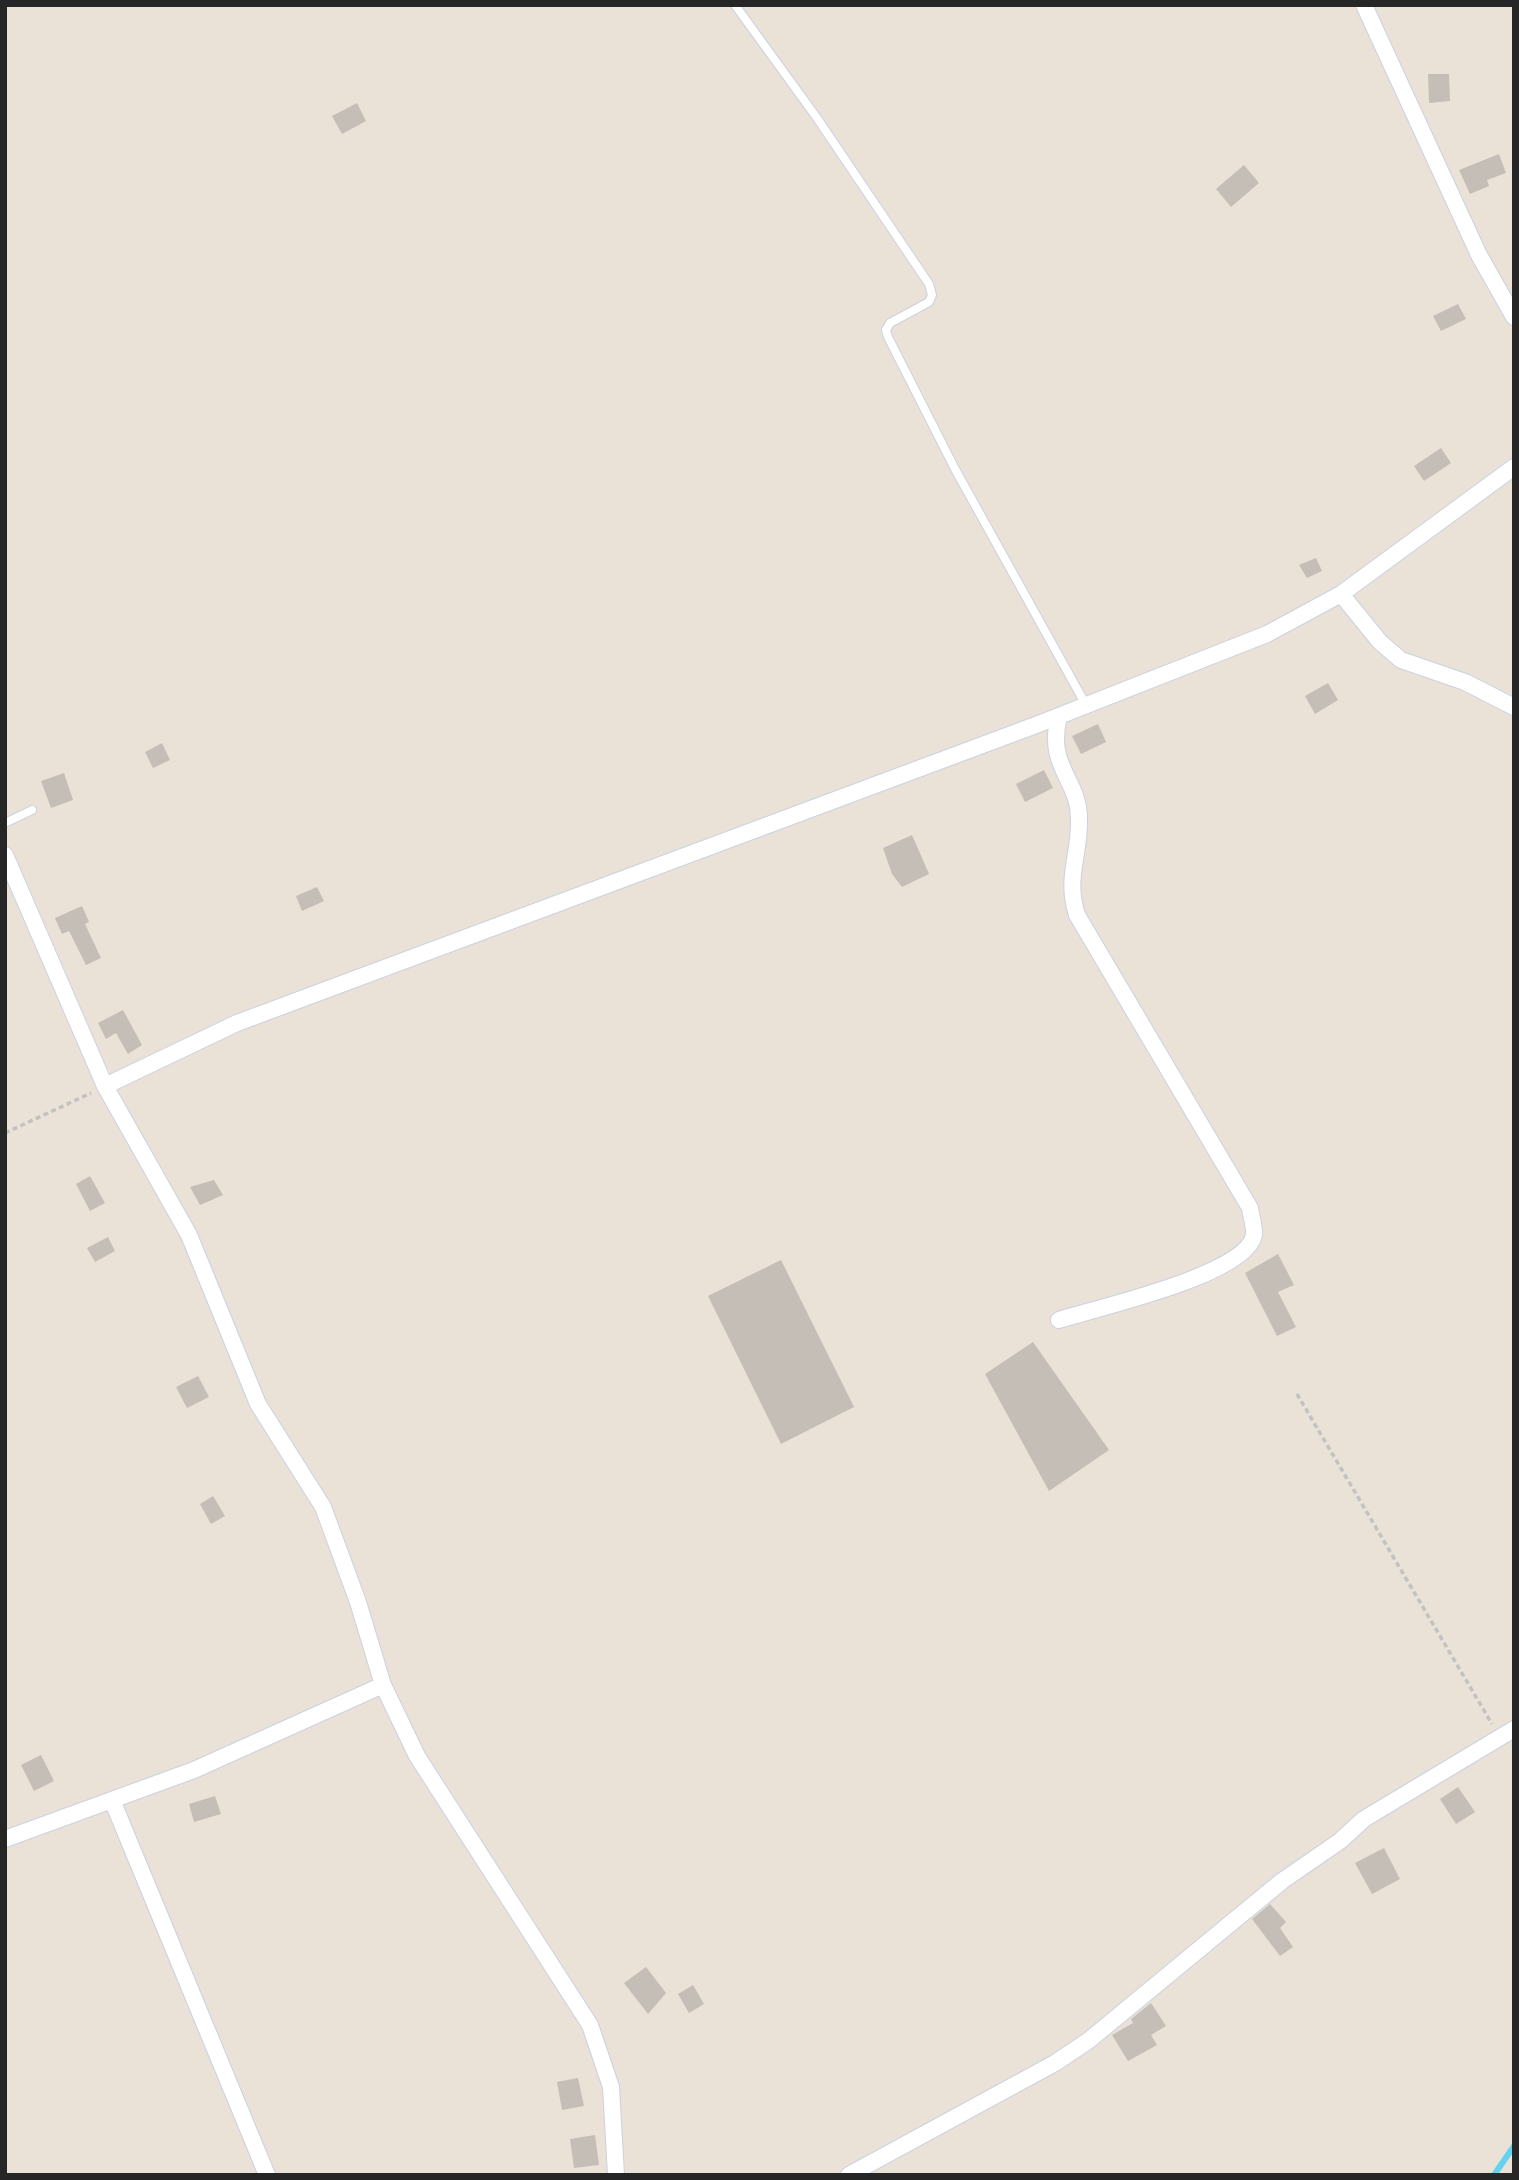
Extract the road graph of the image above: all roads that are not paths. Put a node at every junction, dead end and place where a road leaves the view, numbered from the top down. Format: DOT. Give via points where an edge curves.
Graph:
graph roads {
  1 [pos="735,5"];
  2 [pos="1364,5"];
  3 [pos="1514,317"];
  4 [pos="1514,467"];
  5 [pos="1341,594"];
  6 [pos="1086,705"];
  7 [pos="1514,707"];
  8 [pos="1059,716"];
  9 [pos="32,810"];
  10 [pos="5,823"];
  11 [pos="5,855"];
  12 [pos="105,1086"];
  13 [pos="1059,1320"];
  14 [pos="383,1685"];
  15 [pos="1507,1734"];
  16 [pos="112,1800"];
  17 [pos="5,1839"];
  18 [pos="267,2175"];
  19 [pos="616,2175"];
  20 [pos="849,2175"];
  1 -- 6 [label="lane" via="929,284 929,302 890,323 888,337 955,469"];
  2 -- 3 [label="street" via="1479,255"];
  4 -- 5 [label="street"];
  5 -- 6 [label="street" via="1267,634"];
  5 -- 7 [label="street" via="1401,660 1465,682"];
  6 -- 8 [label="street"];
  8 -- 12 [label="street" via="237,1023"];
  8 -- 13 [label="street" via="1053,738 1079,817 1070,892 1077,915 1250,1208 1254,1235 1247,1248 1206,1275"];
  9 -- 10 [label="lane"];
  11 -- 12 [label="street"];
  12 -- 14 [label="street" via="189,1234 258,1404 323,1507"];
  14 -- 16 [label="street" via="194,1770"];
  14 -- 19 [label="street" via="417,1756 590,2025 611,2087"];
  15 -- 20 [label="street" via="1364,1819 1088,2041"];
  16 -- 17 [label="street"];
  16 -- 18 [label="street"];
}
